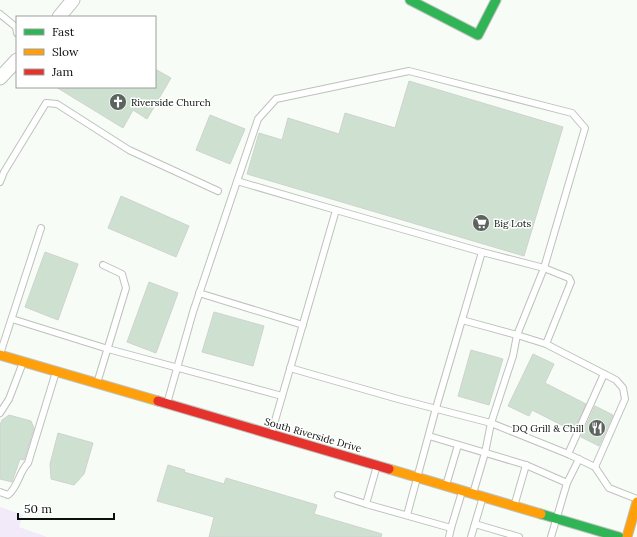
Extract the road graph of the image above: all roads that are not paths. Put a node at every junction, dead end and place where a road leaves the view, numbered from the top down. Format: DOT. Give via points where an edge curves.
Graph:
graph roads {
  1 [pos="72,0"];
  2 [pos="410,0"];
  3 [pos="496,0"];
  4 [pos="0,14"];
  5 [pos="60,16"];
  6 [pos="16,27"];
  7 [pos="16,61"];
  8 [pos="0,78"];
  9 [pos="237,181"];
  10 [pos="0,182"];
  11 [pos="218,191"];
  12 [pos="336,210"];
  13 [pos="41,228"];
  14 [pos="482,252"];
  15 [pos="103,265"];
  16 [pos="544,268"];
  17 [pos="199,293"];
  18 [pos="12,319"];
  19 [pos="462,320"];
  20 [pos="303,325"];
  21 [pos="517,335"];
  22 [pos="546,344"];
  23 [pos="108,349"];
  24 [pos="0,355"];
  25 [pos="24,362"];
  26 [pos="178,367"];
  27 [pos="290,368"];
  28 [pos="57,372"];
  29 [pos="604,374"];
  30 [pos="97,383"];
  31 [pos="282,396"];
  32 [pos="167,404"];
  33 [pos="436,408"];
  34 [pos="0,413"];
  35 [pos="491,423"];
  36 [pos="271,434"];
  37 [pos="429,436"];
  38 [pos="458,444"];
  39 [pos="485,453"];
  40 [pos="568,454"];
  41 [pos="579,459"];
  42 [pos="526,465"];
  43 [pos="377,466"];
  44 [pos="595,467"];
  45 [pos="417,477"];
  46 [pos="567,483"];
  47 [pos="446,486"];
  48 [pos="462,490"];
  49 [pos="0,492"];
  50 [pos="473,494"];
  51 [pos="338,495"];
  52 [pos="483,497"];
  53 [pos="637,499"];
  54 [pos="637,502"];
  55 [pos="366,504"];
  56 [pos="514,506"];
  57 [pos="407,515"];
  58 [pos="556,519"];
  59 [pos="475,524"];
  60 [pos="452,528"];
  61 [pos="492,529"];
  62 [pos="449,537"];
  63 [pos="471,537"];
  64 [pos="490,537"];
  65 [pos="519,537"];
  66 [pos="552,537"];
  67 [pos="619,537"];
  68 [pos="627,537"];
  1 -- 5 [label="street"];
  2 -- 3 [label="main road" via="478,35"];
  4 -- 6 [label="lane"];
  7 -- 8 [label="street"];
  9 -- 12 [label="lane"];
  9 -- 16 [label="lane" via="258,119 276,99 409,71 572,113 585,128"];
  9 -- 17 [label="lane"];
  10 -- 11 [label="lane" via="46,103 57,104 129,150"];
  12 -- 14 [label="lane"];
  12 -- 20 [label="lane"];
  13 -- 18 [label="lane"];
  14 -- 16 [label="lane"];
  14 -- 19 [label="lane"];
  15 -- 23 [label="lane" via="122,274 126,288"];
  16 -- 21 [label="lane"];
  16 -- 22 [label="lane" via="569,278 571,282"];
  17 -- 20 [label="lane"];
  17 -- 26 [label="lane"];
  18 -- 23 [label="lane"];
  18 -- 24 [label="lane"];
  19 -- 21 [label="lane"];
  19 -- 33 [label="lane"];
  20 -- 27 [label="lane"];
  21 -- 22 [label="lane"];
  21 -- 35 [label="lane" via="513,356"];
  22 -- 29 [label="lane"];
  23 -- 26 [label="lane"];
  23 -- 30 [label="lane"];
  24 -- 25 [label="main road, South Riverside Drive"];
  25 -- 28 [label="main road, South Riverside Drive"];
  25 -- 34 [label="lane" via="9,399"];
  26 -- 31 [label="lane"];
  26 -- 32 [label="lane"];
  27 -- 31 [label="lane"];
  27 -- 33 [label="lane"];
  28 -- 30 [label="main road, South Riverside Drive"];
  28 -- 49 [label="lane" via="28,463 22,469 12,491 8,495"];
  29 -- 40 [label="lane"];
  29 -- 44 [label="lane" via="616,380 623,388 625,399"];
  30 -- 32 [label="main road, South Riverside Drive"];
  31 -- 36 [label="lane"];
  32 -- 36 [label="main road, South Riverside Drive"];
  33 -- 35 [label="lane"];
  33 -- 37 [label="lane"];
  35 -- 39 [label="lane"];
  35 -- 40 [label="lane"];
  36 -- 43 [label="main road, South Riverside Drive"];
  37 -- 38 [label="lane"];
  37 -- 45 [label="lane"];
  38 -- 39 [label="lane"];
  38 -- 47 [label="lane"];
  39 -- 42 [label="lane"];
  39 -- 50 [label="lane"];
  40 -- 41 [label="lane"];
  41 -- 44 [label="lane"];
  41 -- 46 [label="lane"];
  42 -- 46 [label="lane"];
  42 -- 56 [label="lane"];
  43 -- 45 [label="main road, South Riverside Drive"];
  43 -- 55 [label="lane"];
  44 -- 53 [label="lane" via="609,488"];
  45 -- 47 [label="main road, South Riverside Drive"];
  45 -- 57 [label="lane"];
  46 -- 58 [label="lane"];
  47 -- 48 [label="main road, South Riverside Drive"];
  48 -- 50 [label="main road, South Riverside Drive"];
  48 -- 60 [label="lane"];
  50 -- 52 [label="main road, South Riverside Drive"];
  51 -- 55 [label="lane"];
  52 -- 56 [label="main road, South Riverside Drive"];
  52 -- 59 [label="lane"];
  54 -- 68 [label="main road"];
  55 -- 57 [label="lane"];
  56 -- 58 [label="main road, South Riverside Drive"];
  57 -- 60 [label="lane"];
  58 -- 66 [label="lane"];
  58 -- 67 [label="main road, South Riverside Drive"];
  59 -- 61 [label="lane"];
  59 -- 63 [label="lane"];
  60 -- 62 [label="lane"];
  61 -- 64 [label="lane"];
  61 -- 65 [label="lane"];
}
